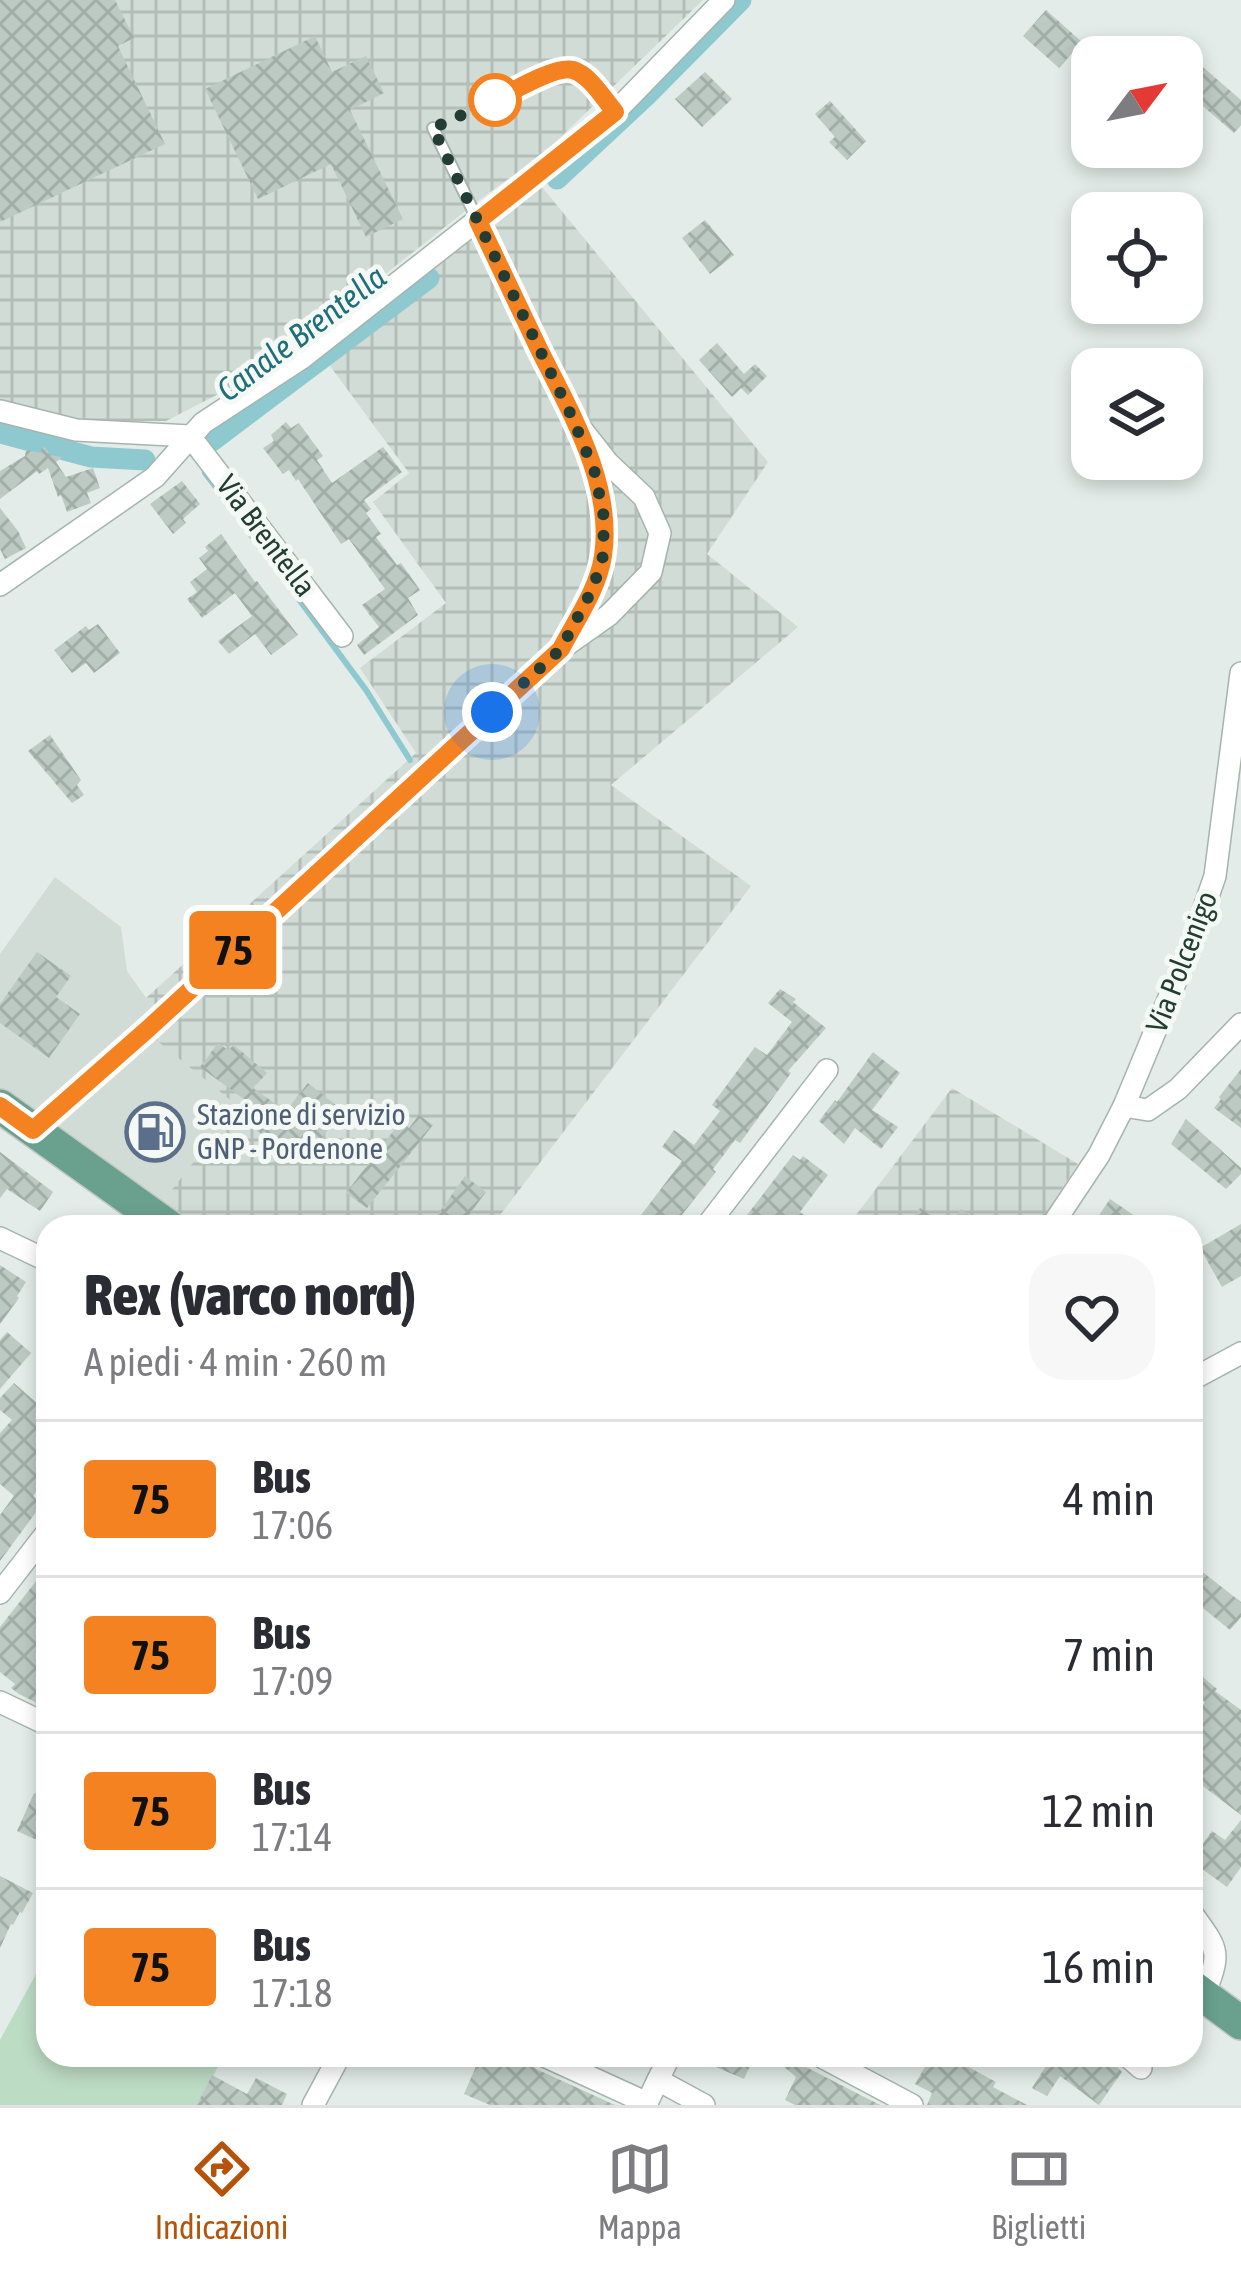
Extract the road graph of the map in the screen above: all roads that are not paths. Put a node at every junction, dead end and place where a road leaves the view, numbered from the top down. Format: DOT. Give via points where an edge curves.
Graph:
graph roads {
  1 [pos="724,0"];
  2 [pos="490,103"];
  3 [pos="615,112"];
  4 [pos="433,128"];
  5 [pos="478,221"];
  6 [pos="0,411"];
  7 [pos="572,417"];
  8 [pos="190,436"];
  9 [pos="624,478"];
  10 [pos="598,490"];
  11 [pos="0,585"];
  12 [pos="342,636"];
  13 [pos="561,649"];
  14 [pos="1241,673"];
  15 [pos="1241,1024"];
  16 [pos="827,1070"];
  17 [pos="0,1106"];
  18 [pos="1124,1106"];
  19 [pos="33,1130"];
  20 [pos="152,1215"];
  21 [pos="715,1215"];
  22 [pos="1059,1215"];
  23 [pos="2,1242"];
  24 [pos="36,1256"];
  25 [pos="1241,1353"];
  26 [pos="1203,1374"];
  27 [pos="36,1546"];
  28 [pos="0,1593"];
  29 [pos="0,1702"];
  30 [pos="36,1719"];
  31 [pos="1203,1930"];
  32 [pos="1203,1982"];
  33 [pos="1203,1995"];
  34 [pos="1241,2024"];
  35 [pos="333,2067"];
  36 [pos="336,2067"];
  37 [pos="580,2067"];
  38 [pos="664,2067"];
  39 [pos="841,2067"];
  40 [pos="658,2080"];
  41 [pos="647,2104"];
  42 [pos="313,2105"];
  43 [pos="331,2105"];
  44 [pos="704,2105"];
  45 [pos="912,2105"];
  1 -- 3 [label="street"];
  2 -- 3 [label="lane" via="573,70"];
  3 -- 5 [label="street"];
  4 -- 5 [label="lane"];
  5 -- 7 [label="street"];
  5 -- 8 [label="street"];
  6 -- 8 [label="street" via="76,430"];
  7 -- 9 [label="street"];
  7 -- 10 [label="street"];
  8 -- 11 [label="street" via="140,488"];
  8 -- 12 [label="street, Via Brentella"];
  9 -- 10 [label="street"];
  9 -- 13 [label="street" via="644,497 660,532 651,572"];
  10 -- 13 [label="street" via="603,556"];
  13 -- 19 [label="street"];
  14 -- 18 [label="street, Via Polcenigo" via="1215,876"];
  15 -- 18 [label="street" via="1178,1089 1148,1110"];
  16 -- 21 [label="street"];
  17 -- 19 [label="main road"];
  18 -- 22 [label="street, Via Polcenigo"];
  19 -- 20 [label="main road"];
  23 -- 24 [label="street"];
  25 -- 26 [label="street"];
  27 -- 28 [label="street"];
  29 -- 30 [label="street"];
  31 -- 32 [label="street" via="1217,1952"];
  33 -- 34 [label="main road"];
  35 -- 42 [label="street"];
  36 -- 43 [label="street"];
  37 -- 41 [label="street"];
  38 -- 40 [label="street"];
  39 -- 45 [label="street"];
  40 -- 41 [label="street"];
  40 -- 44 [label="street"];
}
